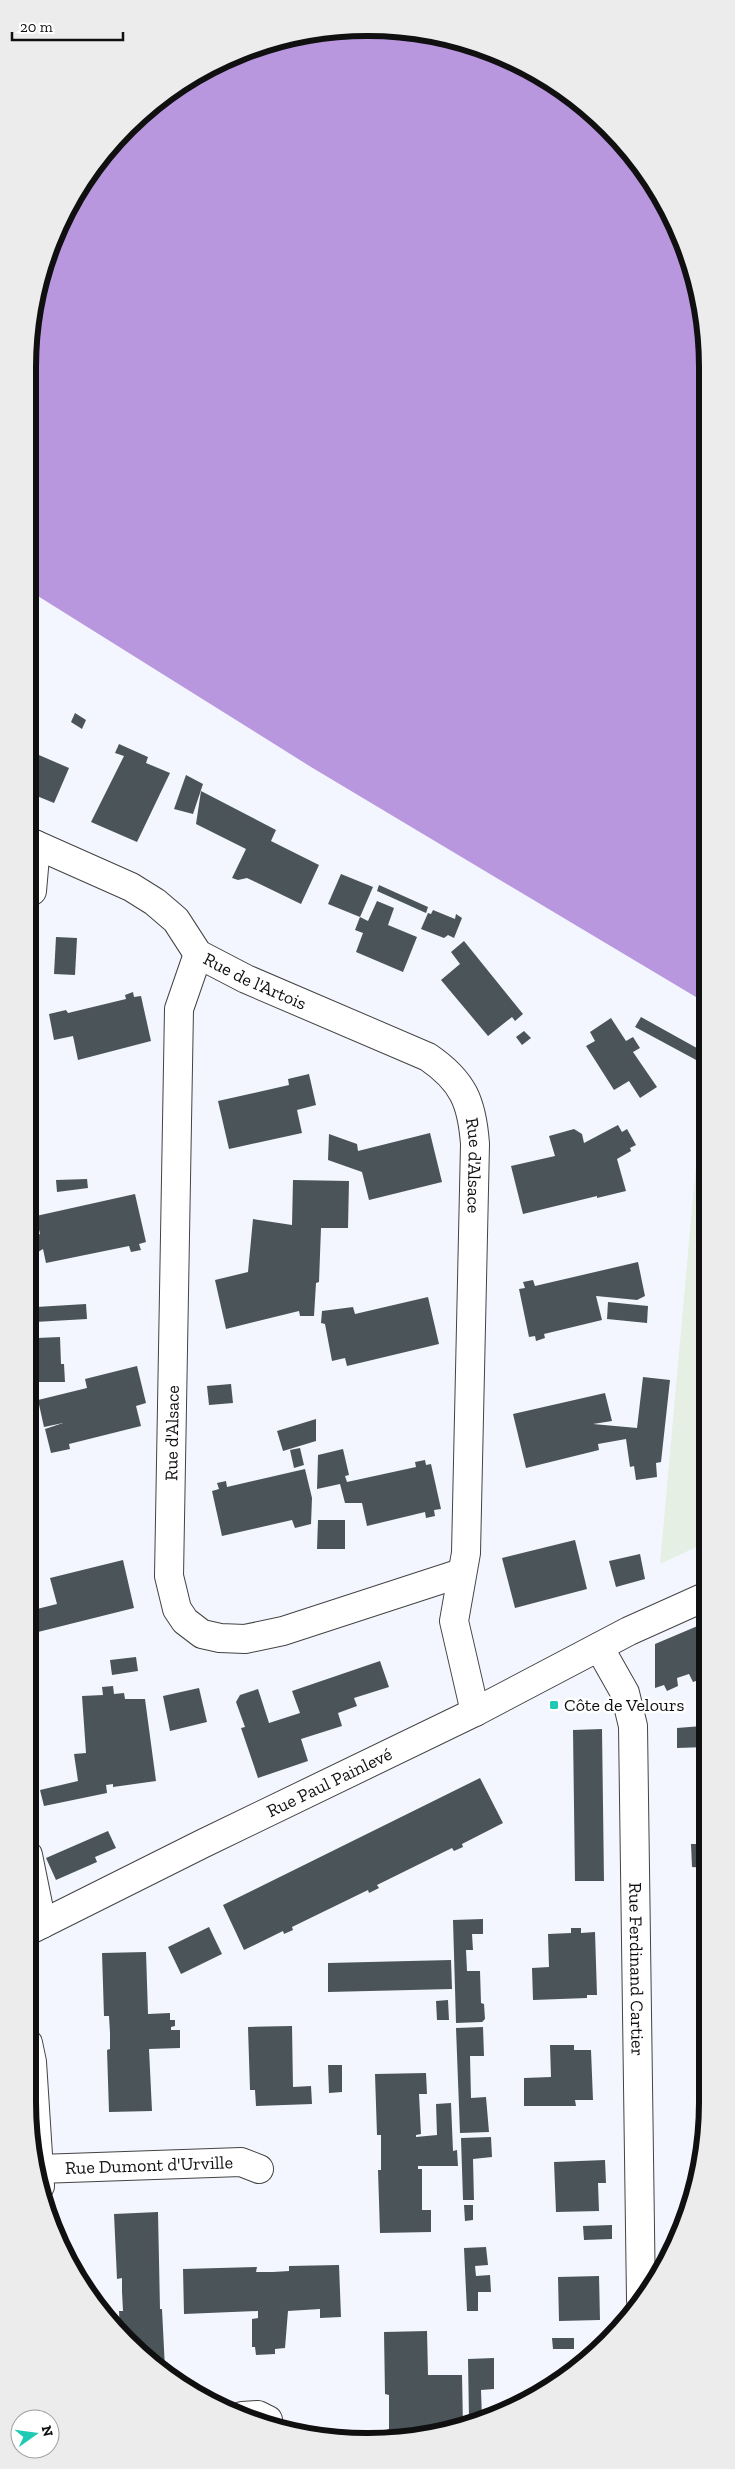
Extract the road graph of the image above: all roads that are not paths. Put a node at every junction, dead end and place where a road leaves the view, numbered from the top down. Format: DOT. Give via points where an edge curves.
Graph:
graph roads {
  1 [pos="36,845"];
  2 [pos="198,954"];
  3 [pos="463,1091"];
  4 [pos="461,1573"];
  5 [pos="699,1600"];
  6 [pos="599,1648"];
  7 [pos="475,1712"];
  8 [pos="36,1927"];
  9 [pos="259,2169"];
  10 [pos="46,2177"];
  11 [pos="641,2289"];
  1 -- 2 [label="street, Rue de l'Artois" via="131,887 156,902 176,920"];
  2 -- 3 [label="street, Rue de l'Artois" via="246,980 428,1057 448,1070"];
  2 -- 4 [label="street, Rue d'Alsace" via="180,1009 169,1576 177,1609 185,1621 202,1634 244,1639 283,1631"];
  3 -- 4 [label="street, Rue d'Alsace" via="474,1119 475,1144 466,1553"];
  4 -- 7 [label="street, Rue d'Alsace" via="454,1621"];
  5 -- 6 [label="street, Rue Paul Painlevé"];
  6 -- 7 [label="street, Rue Paul Painlevé"];
  6 -- 11 [label="street, Rue Ferdinand Cartier" via="625,1692 633,1726"];
  7 -- 8 [label="street, Rue Paul Painlevé"];
  9 -- 10 [label="street, Rue Dumont d'Urville" via="240,2162"];
}
